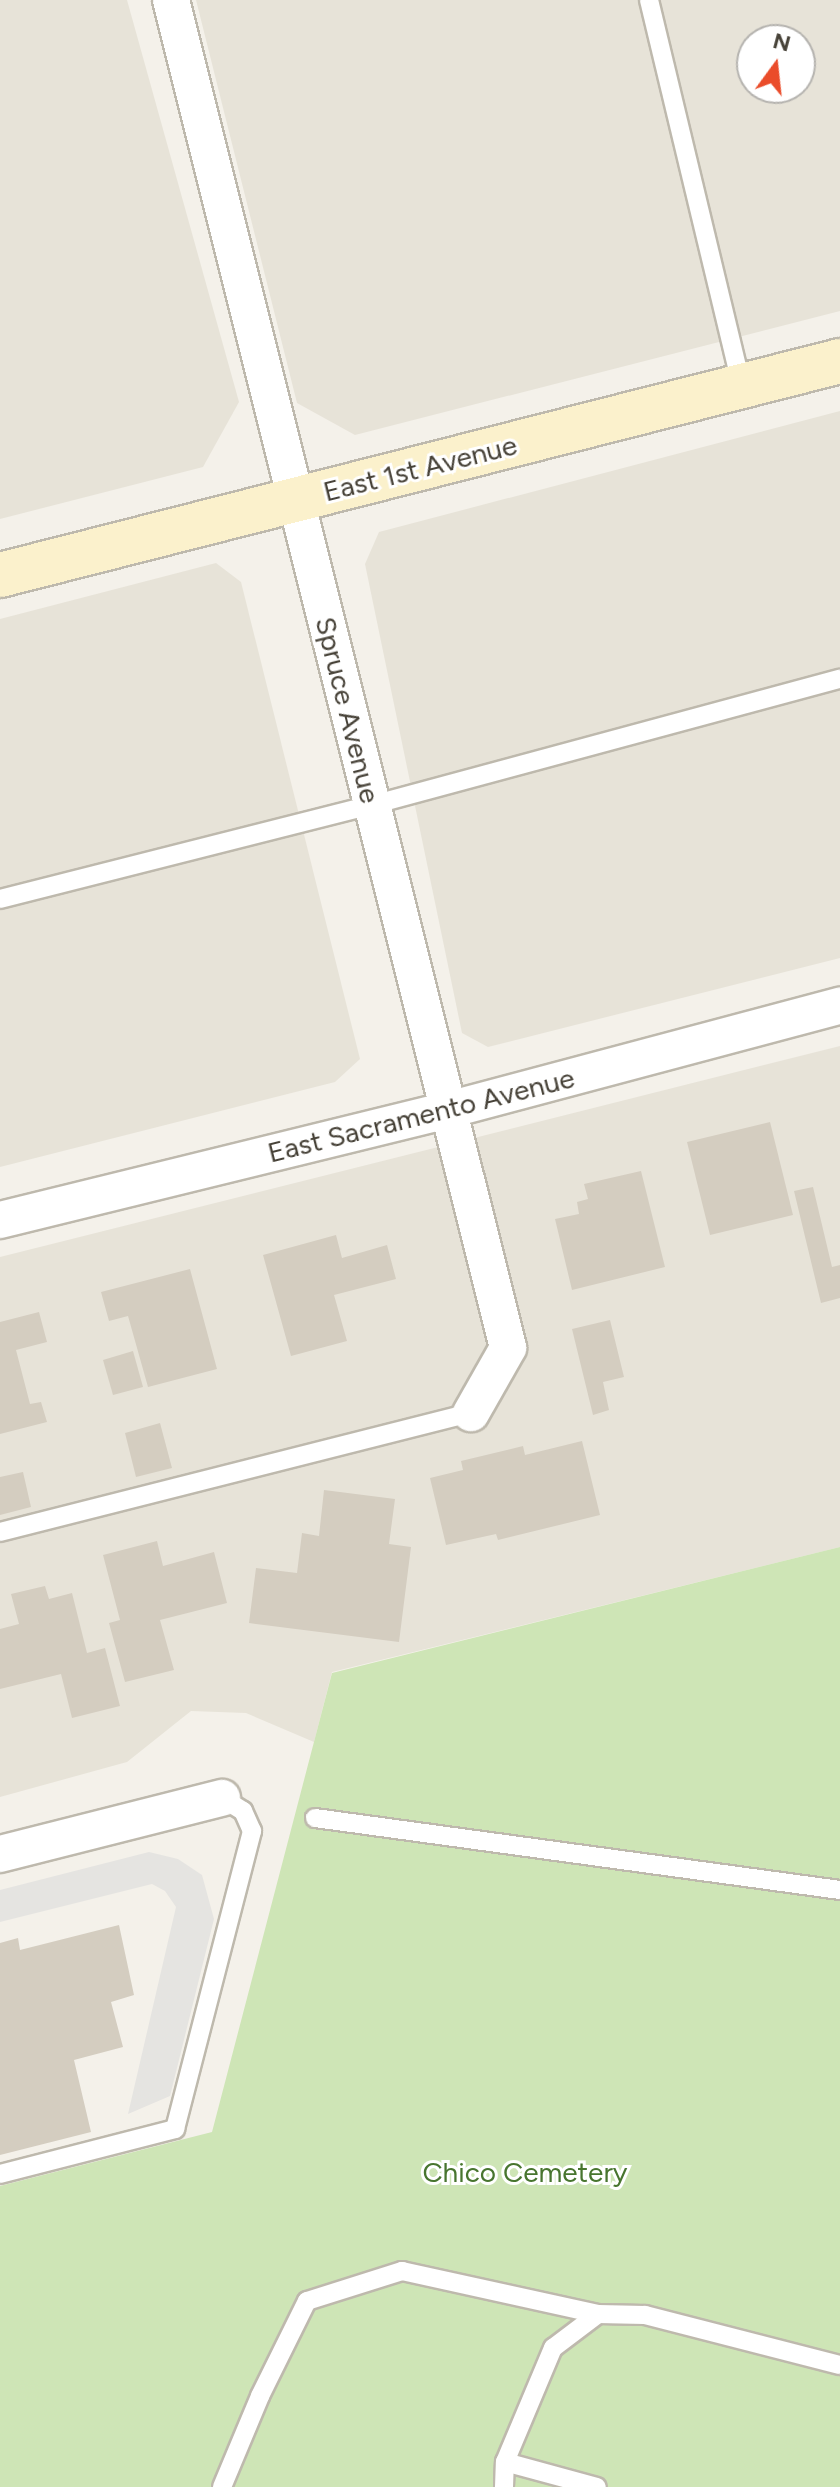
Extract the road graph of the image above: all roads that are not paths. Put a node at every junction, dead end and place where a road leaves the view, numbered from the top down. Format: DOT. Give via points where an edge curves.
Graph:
graph roads {
  1 [pos="171,0"];
  2 [pos="649,0"];
  3 [pos="840,361"];
  4 [pos="742,386"];
  5 [pos="296,500"];
  6 [pos="0,575"];
  7 [pos="840,679"];
  8 [pos="372,805"];
  9 [pos="0,899"];
  10 [pos="840,1006"];
  11 [pos="448,1110"];
  12 [pos="0,1220"];
  13 [pos="471,1413"];
  14 [pos="0,1532"];
  15 [pos="222,1798"];
  16 [pos="315,1818"];
  17 [pos="0,1854"];
  18 [pos="840,1890"];
  19 [pos="0,2174"];
  20 [pos="598,2314"];
  21 [pos="840,2365"];
  22 [pos="505,2462"];
  23 [pos="222,2487"];
  24 [pos="504,2487"];
  25 [pos="597,2487"];
  1 -- 5 [label="street, Spruce Avenue"];
  2 -- 4 [label="lane"];
  3 -- 4 [label="street, East 1st Avenue"];
  4 -- 5 [label="street, East 1st Avenue"];
  5 -- 6 [label="street, East 1st Avenue"];
  5 -- 8 [label="street, Spruce Avenue"];
  7 -- 8 [label="lane"];
  8 -- 9 [label="lane"];
  8 -- 11 [label="street, Spruce Avenue"];
  10 -- 11 [label="street, East Sacramento Avenue"];
  11 -- 12 [label="street, East Sacramento Avenue"];
  11 -- 13 [label="street, Spruce Avenue" via="508,1348"];
  13 -- 14 [label="lane"];
  15 -- 17 [label="street"];
  15 -- 19 [label="lane" via="243,1811 252,1831 175,2129"];
  16 -- 18 [label="lane"];
  20 -- 21 [label="lane" via="645,2315"];
  20 -- 22 [label="lane" via="553,2348"];
  20 -- 23 [label="lane" via="402,2271 307,2301"];
  22 -- 24 [label="lane"];
  22 -- 25 [label="lane"];
}
